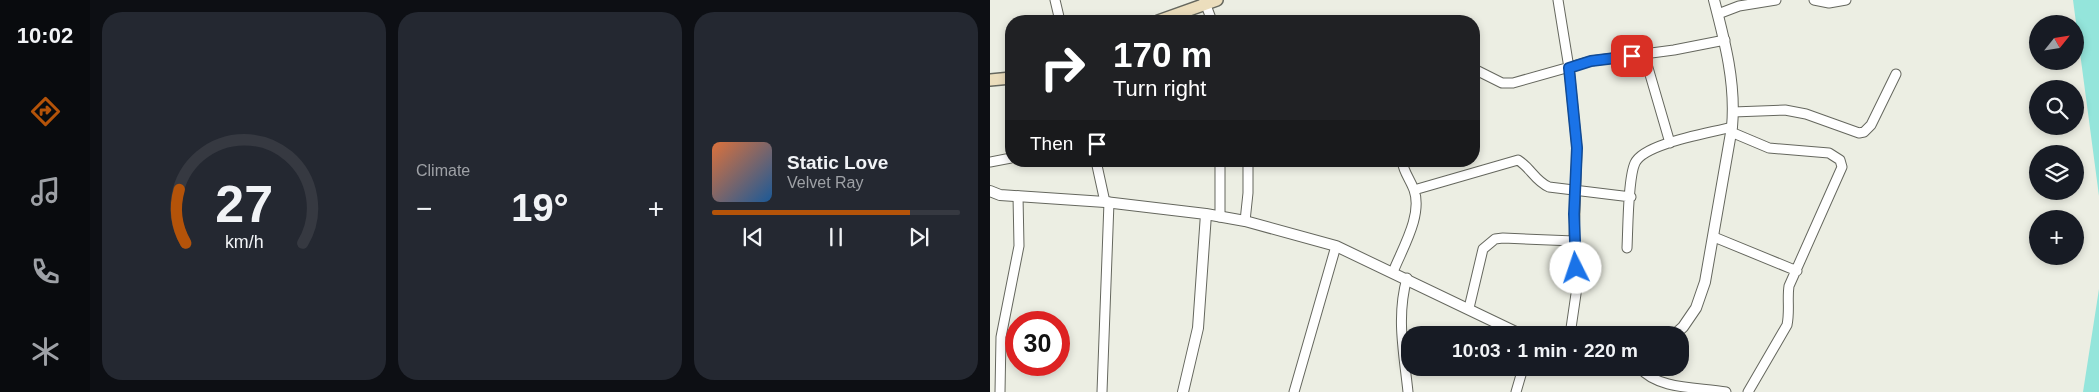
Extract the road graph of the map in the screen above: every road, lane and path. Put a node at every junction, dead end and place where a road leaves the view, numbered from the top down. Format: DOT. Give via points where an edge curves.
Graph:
graph roads {
  1 [pos="1055,0"];
  2 [pos="1217,0"];
  3 [pos="1558,0"];
  4 [pos="1714,0"];
  5 [pos="1776,0"];
  6 [pos="1814,0"];
  7 [pos="1846,0"];
  8 [pos="1204,2"];
  9 [pos="1718,14"];
  10 [pos="1059,15"];
  11 [pos="1173,15"];
  12 [pos="1209,15"];
  13 [pos="1725,40"];
  14 [pos="1644,54"];
  15 [pos="1569,68"];
  16 [pos="1480,72"];
  17 [pos="1896,74"];
  18 [pos="1005,79"];
  19 [pos="990,80"];
  20 [pos="1733,112"];
  21 [pos="1732,130"];
  22 [pos="1670,143"];
  23 [pos="1005,159"];
  24 [pos="990,162"];
  25 [pos="1098,167"];
  26 [pos="1220,167"];
  27 [pos="1248,167"];
  28 [pos="1403,167"];
  29 [pos="1414,190"];
  30 [pos="990,192"];
  31 [pos="1576,192"];
  32 [pos="1018,196"];
  33 [pos="1631,197"];
  34 [pos="1107,202"];
  35 [pos="1206,214"];
  36 [pos="1220,217"];
  37 [pos="1244,221"];
  38 [pos="1714,237"];
  39 [pos="1574,241"];
  40 [pos="1336,246"];
  41 [pos="1627,248"];
  42 [pos="1797,271"];
  43 [pos="1393,272"];
  44 [pos="1407,278"];
  45 [pos="1469,308"];
  46 [pos="1504,326"];
  47 [pos="1571,326"];
  48 [pos="1684,326"];
  49 [pos="1521,376"];
  50 [pos="1650,376"];
  51 [pos="1000,392"];
  52 [pos="1102,392"];
  53 [pos="1183,392"];
  54 [pos="1294,392"];
  55 [pos="1408,392"];
  56 [pos="1516,392"];
  57 [pos="1722,392"];
  58 [pos="1748,392"];
  1 -- 10 [label="street"];
  2 -- 8 [label="main road"];
  3 -- 15 [label="street"];
  4 -- 9 [label="street"];
  5 -- 9 [label="street" via="1739,6"];
  6 -- 7 [label="street" via="1829,3"];
  8 -- 11 [label="main road"];
  8 -- 12 [label="street"];
  9 -- 13 [label="street"];
  13 -- 14 [label="street"];
  13 -- 20 [label="street"];
  14 -- 15 [label="street" via="1591,61"];
  14 -- 22 [label="street"];
  15 -- 16 [label="street" via="1513,83 1502,83"];
  15 -- 31 [label="street" via="1577,148"];
  17 -- 20 [label="street" via="1871,125 1864,132 1785,110"];
  18 -- 19 [label="main road"];
  20 -- 21 [label="street"];
  21 -- 22 [label="street"];
  21 -- 38 [label="street"];
  21 -- 42 [label="street" via="1770,148 1829,152 1840,160 1842,167 1832,193"];
  22 -- 33 [label="street" via="1646,152 1636,160"];
  23 -- 24 [label="street"];
  25 -- 34 [label="street"];
  26 -- 36 [label="street"];
  27 -- 37 [label="street"];
  28 -- 29 [label="street"];
  29 -- 31 [label="street" via="1518,160 1541,184"];
  29 -- 43 [label="street" via="1416,205 1412,223"];
  30 -- 32 [label="street"];
  31 -- 33 [label="street"];
  31 -- 39 [label="street"];
  32 -- 34 [label="street"];
  32 -- 51 [label="street" via="1019,246 1001,337"];
  33 -- 41 [label="street"];
  34 -- 35 [label="street"];
  34 -- 52 [label="street"];
  35 -- 36 [label="street"];
  35 -- 53 [label="street" via="1198,328"];
  36 -- 37 [label="street"];
  37 -- 40 [label="street"];
  38 -- 42 [label="street"];
  38 -- 48 [label="street" via="1705,282 1696,308"];
  39 -- 45 [label="street" via="1503,238 1488,243 1483,249"];
  39 -- 47 [label="street" via="1577,287"];
  40 -- 43 [label="street"];
  40 -- 54 [label="street"];
  42 -- 58 [label="street" via="1788,295 1790,312 1787,325"];
  43 -- 44 [label="street"];
  44 -- 45 [label="street"];
  44 -- 55 [label="street" via="1401,299 1400,324"];
  45 -- 46 [label="street"];
  49 -- 56 [label="street"];
  50 -- 57 [label="street"];
}
